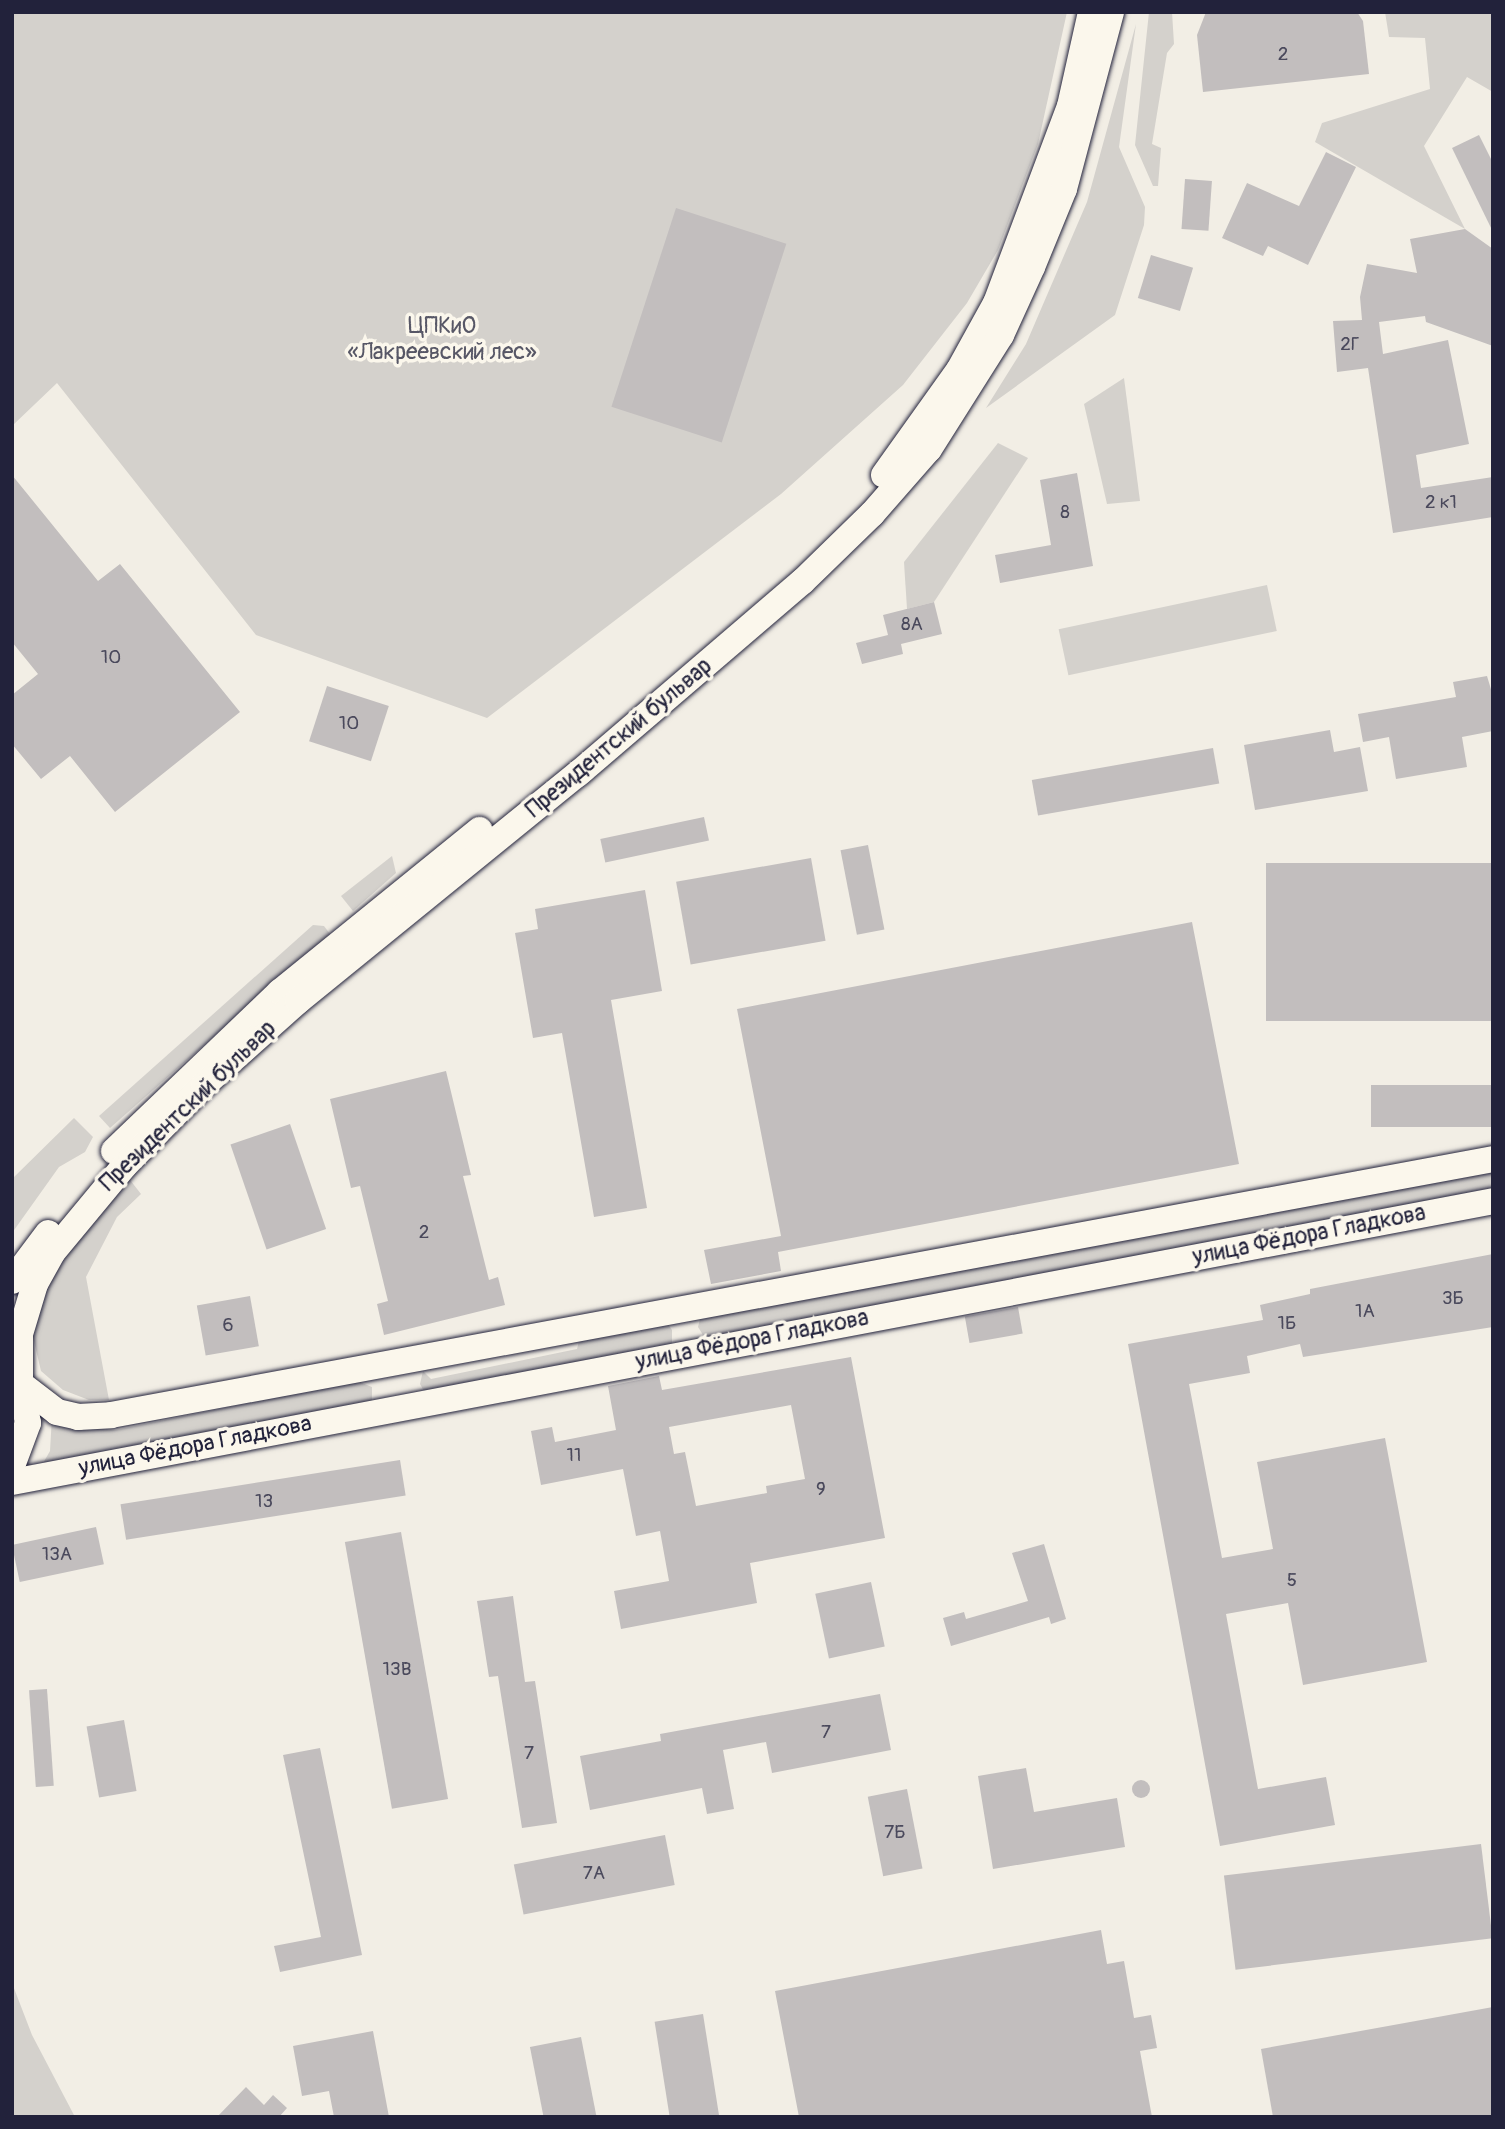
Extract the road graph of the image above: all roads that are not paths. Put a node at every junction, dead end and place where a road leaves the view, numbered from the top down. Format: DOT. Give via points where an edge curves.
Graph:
graph roads {
  1 [pos="1091,12"];
  2 [pos="1111,12"];
  3 [pos="572,767"];
  4 [pos="1489,1160"];
  5 [pos="1493,1200"];
  6 [pos="12,1281"];
  7 [pos="680,1310"];
  8 [pos="688,1352"];
  9 [pos="387,1364"];
  10 [pos="18,1377"];
  11 [pos="396,1408"];
  12 [pos="12,1466"];
  13 [pos="12,1482"];
  1 -- 3 [label="main road, Президентский бульвар" via="1070,106 1025,233 996,303 925,422 838,523"];
  2 -- 3 [label="main road, Президентский бульвар" via="1064,189 1032,267 1001,335 929,449 872,514 802,582"];
  3 -- 6 [label="main road, Президентский бульвар" via="329,951 196,1068 112,1153"];
  3 -- 10 [label="main road, Президентский бульвар" via="204,1085 93,1199 35,1284 20,1334"];
  4 -- 5 [label="main road, улица Фёдора Гладкова"];
  4 -- 7 [label="main road, улица Фёдора Гладкова"];
  5 -- 8 [label="main road, улица Фёдора Гладкова"];
  7 -- 8 [label="main road"];
  7 -- 9 [label="main road, улица Фёдора Гладкова"];
  8 -- 11 [label="main road, улица Фёдора Гладкова"];
  9 -- 10 [label="main road, улица Фёдора Гладкова" via="111,1415 78,1417 57,1412"];
  9 -- 11 [label="main road"];
  10 -- 12 [label="main road, Президентский бульвар" via="28,1423"];
  11 -- 13 [label="main road, улица Фёдора Гладкова"];
}
